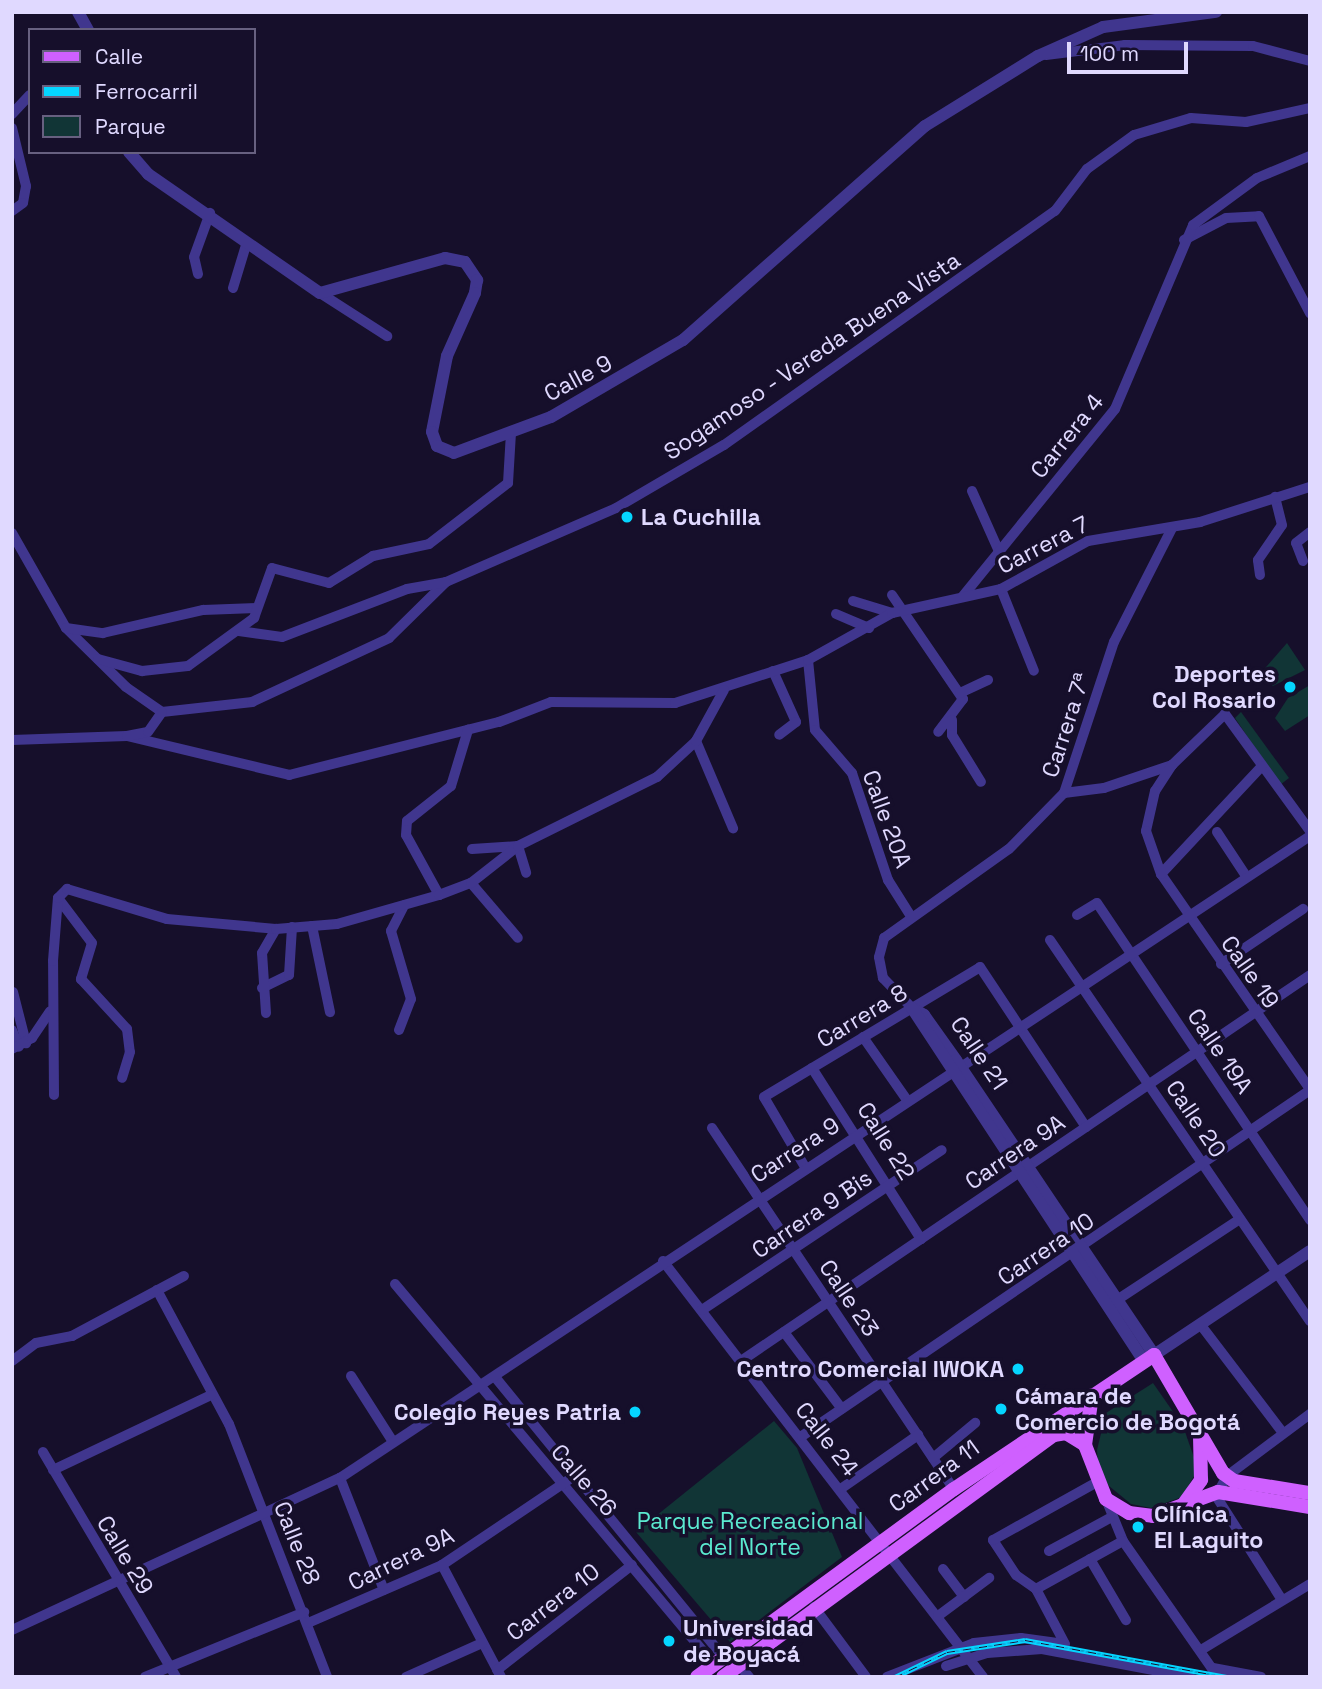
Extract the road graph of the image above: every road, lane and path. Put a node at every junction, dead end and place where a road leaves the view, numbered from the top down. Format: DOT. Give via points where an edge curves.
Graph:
graph roads {
  1 [pos="78,12"];
  2 [pos="1216,12"];
  3 [pos="87,28"];
  4 [pos="1038,56"];
  5 [pos="1310,61"];
  6 [pos="28,97"];
  7 [pos="1310,108"];
  8 [pos="12,114"];
  9 [pos="12,128"];
  10 [pos="131,154"];
  11 [pos="1310,156"];
  12 [pos="12,211"];
  13 [pos="210,213"];
  14 [pos="1183,240"];
  15 [pos="247,242"];
  16 [pos="198,274"];
  17 [pos="233,288"];
  18 [pos="320,293"];
  19 [pos="1310,313"];
  20 [pos="387,336"];
  21 [pos="511,433"];
  22 [pos="1310,487"];
  23 [pos="972,491"];
  24 [pos="1275,497"];
  25 [pos="1171,528"];
  26 [pos="1310,532"];
  27 [pos="12,533"];
  28 [pos="999,549"];
  29 [pos="1303,561"];
  30 [pos="1260,575"];
  31 [pos="446,582"];
  32 [pos="1001,589"];
  33 [pos="892,595"];
  34 [pos="963,596"];
  35 [pos="853,601"];
  36 [pos="257,608"];
  37 [pos="896,613"];
  38 [pos="836,614"];
  39 [pos="66,628"];
  40 [pos="869,628"];
  41 [pos="239,631"];
  42 [pos="96,659"];
  43 [pos="808,660"];
  44 [pos="773,671"];
  45 [pos="1034,671"];
  46 [pos="988,680"];
  47 [pos="724,690"];
  48 [pos="961,696"];
  49 [pos="162,712"];
  50 [pos="952,720"];
  51 [pos="468,730"];
  52 [pos="938,732"];
  53 [pos="779,735"];
  54 [pos="127,736"];
  55 [pos="12,740"];
  56 [pos="696,741"];
  57 [pos="1172,765"];
  58 [pos="1262,766"];
  59 [pos="981,782"];
  60 [pos="1064,793"];
  61 [pos="733,828"];
  62 [pos="1217,832"];
  63 [pos="1310,833"];
  64 [pos="518,846"];
  65 [pos="472,849"];
  66 [pos="526,873"];
  67 [pos="1161,874"];
  68 [pos="1247,876"];
  69 [pos="471,883"];
  70 [pos="439,895"];
  71 [pos="58,898"];
  72 [pos="404,905"];
  73 [pos="1303,909"];
  74 [pos="1187,914"];
  75 [pos="909,915"];
  76 [pos="1077,915"];
  77 [pos="312,926"];
  78 [pos="292,927"];
  79 [pos="276,929"];
  80 [pos="518,938"];
  81 [pos="1050,940"];
  82 [pos="1130,951"];
  83 [pos="1221,964"];
  84 [pos="1310,975"];
  85 [pos="1080,985"];
  86 [pos="262,988"];
  87 [pos="13,992"];
  88 [pos="912,1008"];
  89 [pos="51,1009"];
  90 [pos="330,1012"];
  91 [pos="266,1013"];
  92 [pos="1255,1013"];
  93 [pos="1020,1026"];
  94 [pos="12,1030"];
  95 [pos="399,1030"];
  96 [pos="863,1037"];
  97 [pos="19,1046"];
  98 [pos="1197,1052"];
  99 [pos="812,1068"];
  100 [pos="955,1068"];
  101 [pos="122,1078"];
  102 [pos="1149,1084"];
  103 [pos="1310,1089"];
  104 [pos="54,1096"];
  105 [pos="907,1100"];
  106 [pos="1086,1127"];
  107 [pos="712,1128"];
  108 [pos="1252,1133"];
  109 [pos="856,1134"];
  110 [pos="942,1150"];
  111 [pos="1204,1166"];
  112 [pos="805,1167"];
  113 [pos="1023,1170"];
  114 [pos="888,1187"];
  115 [pos="759,1198"];
  116 [pos="1240,1219"];
  117 [pos="1310,1220"];
  118 [pos="921,1239"];
  119 [pos="793,1250"];
  120 [pos="1077,1251"];
  121 [pos="1310,1251"];
  122 [pos="663,1261"];
  123 [pos="1277,1273"];
  124 [pos="184,1276"];
  125 [pos="395,1284"];
  126 [pos="157,1290"];
  127 [pos="1117,1300"];
  128 [pos="829,1302"];
  129 [pos="702,1310"];
  130 [pos="1310,1321"];
  131 [pos="1200,1324"];
  132 [pos="785,1332"];
  133 [pos="1148,1358"];
  134 [pos="12,1361"];
  135 [pos="741,1361"];
  136 [pos="351,1376"];
  137 [pos="495,1377"];
  138 [pos="883,1382"];
  139 [pos="477,1388"];
  140 [pos="211,1395"];
  141 [pos="1092,1395"];
  142 [pos="842,1409"];
  143 [pos="1310,1414"];
  144 [pos="975,1423"];
  145 [pos="1200,1432"];
  146 [pos="1283,1433"];
  147 [pos="918,1435"];
  148 [pos="802,1436"];
  149 [pos="393,1442"];
  150 [pos="1085,1445"];
  151 [pos="43,1452"];
  152 [pos="933,1458"];
  153 [pos="53,1470"];
  154 [pos="576,1475"];
  155 [pos="340,1478"];
  156 [pos="1231,1478"];
  157 [pos="1099,1481"];
  158 [pos="564,1485"];
  159 [pos="842,1488"];
  160 [pos="954,1489"];
  161 [pos="1220,1492"];
  162 [pos="1310,1493"];
  163 [pos="1106,1499"];
  164 [pos="1310,1507"];
  165 [pos="1179,1509"];
  166 [pos="265,1516"];
  167 [pos="1110,1518"];
  168 [pos="1123,1541"];
  169 [pos="886,1546"];
  170 [pos="1049,1551"];
  171 [pos="1090,1559"];
  172 [pos="442,1565"];
  173 [pos="632,1565"];
  174 [pos="943,1569"];
  175 [pos="989,1578"];
  176 [pos="117,1581"];
  177 [pos="1310,1584"];
  178 [pos="1037,1589"];
  179 [pos="384,1590"];
  180 [pos="964,1597"];
  181 [pos="1282,1600"];
  182 [pos="814,1607"];
  183 [pos="938,1616"];
  184 [pos="306,1618"];
  185 [pos="1126,1620"];
  186 [pos="12,1630"];
  187 [pos="482,1643"];
  188 [pos="959,1646"];
  189 [pos="1200,1650"];
  190 [pos="970,1659"];
  191 [pos="719,1661"];
  192 [pos="739,1665"];
  193 [pos="170,1666"];
  194 [pos="946,1666"];
  195 [pos="1216,1672"];
  196 [pos="499,1673"];
  197 [pos="1170,1675"];
  198 [pos="145,1677"];
  199 [pos="176,1677"];
  200 [pos="327,1677"];
  201 [pos="406,1677"];
  202 [pos="697,1677"];
  203 [pos="723,1677"];
  204 [pos="748,1677"];
  205 [pos="866,1677"];
  206 [pos="887,1677"];
  207 [pos="983,1677"];
  208 [pos="1190,1677"];
  209 [pos="1261,1677"];
  1 -- 3 [label="street"];
  2 -- 4 [label="street, Calle 9" via="1103,27"];
  4 -- 5 [label="street" via="1125,45 1253,46"];
  4 -- 21 [label="street, Calle 9" via="925,126 682,340 609,387"];
  6 -- 8 [label="street"];
  7 -- 31 [label="street, Sogamoso - Vereda Buena Vista" via="1246,122 1191,118 1134,135 1087,169 1055,211 724,445 616,508"];
  9 -- 12 [label="street" via="26,186 23,203"];
  10 -- 13 [label="street" via="148,174"];
  11 -- 14 [label="street, Carrera 4" via="1257,178 1193,225"];
  13 -- 15 [label="street"];
  13 -- 16 [label="street" via="194,257"];
  14 -- 19 [label="street" via="1226,218 1259,216"];
  14 -- 28 [label="street, Carrera 4" via="1115,409"];
  15 -- 17 [label="street"];
  15 -- 18 [label="street"];
  18 -- 20 [label="street"];
  18 -- 21 [label="street, Calle 9" via="445,258 465,262 477,280 475,293 447,356 434,442 454,453"];
  21 -- 36 [label="street" via="508,483 429,544 373,556 329,583 272,568"];
  22 -- 24 [label="street, Carrera 7"];
  23 -- 28 [label="street"];
  24 -- 25 [label="street, Carrera 7"];
  24 -- 30 [label="street" via="1282,525 1258,560"];
  25 -- 32 [label="street, Carrera 7" via="1088,541"];
  25 -- 60 [label="street, Carrera 7ª" via="1114,642"];
  26 -- 29 [label="street" via="1296,543"];
  27 -- 39 [label="street"];
  28 -- 34 [label="street, Carrera 4"];
  31 -- 41 [label="street" via="407,589 282,637"];
  31 -- 49 [label="street, Sogamoso - Vereda Buena Vista" via="389,638 272,694 228,708"];
  32 -- 34 [label="street, Carrera 7"];
  32 -- 45 [label="street"];
  33 -- 37 [label="street"];
  34 -- 37 [label="street, Carrera 7"];
  35 -- 37 [label="street"];
  36 -- 39 [label="street" via="203,610 103,633"];
  36 -- 41 [label="street"];
  37 -- 40 [label="street, Carrera 7"];
  37 -- 48 [label="street"];
  38 -- 40 [label="street"];
  39 -- 42 [label="street"];
  40 -- 43 [label="street, Carrera 7"];
  41 -- 42 [label="street" via="188,666 142,671"];
  42 -- 49 [label="street"];
  43 -- 44 [label="street, Carrera 7"];
  43 -- 75 [label="street, Calle 20A" via="815,730 852,773 888,880"];
  44 -- 47 [label="street, Carrera 7"];
  44 -- 53 [label="street" via="796,722"];
  46 -- 48 [label="street"];
  47 -- 51 [label="street, Carrera 7" via="675,704 551,702"];
  47 -- 56 [label="street"];
  48 -- 50 [label="street"];
  49 -- 54 [label="street" via="148,733"];
  50 -- 52 [label="street"];
  50 -- 59 [label="street" via="952,735"];
  51 -- 54 [label="street, Carrera 7" via="289,775"];
  51 -- 70 [label="street" via="451,786 407,821 406,835"];
  54 -- 55 [label="street"];
  56 -- 61 [label="street"];
  56 -- 64 [label="street" via="632,793"];
  57 -- 58 [label="street" via="1226,714"];
  57 -- 60 [label="street" via="1104,788"];
  57 -- 67 [label="street" via="1155,791 1146,831"];
  58 -- 63 [label="street"];
  58 -- 67 [label="street"];
  60 -- 75 [label="street, Carrera 7ª" via="1009,849"];
  62 -- 68 [label="street"];
  63 -- 68 [label="street, Carrera 9"];
  64 -- 65 [label="street"];
  64 -- 66 [label="street"];
  64 -- 69 [label="street"];
  67 -- 74 [label="street, Calle 19"];
  68 -- 74 [label="street, Carrera 9"];
  69 -- 70 [label="street"];
  69 -- 80 [label="street"];
  70 -- 72 [label="street"];
  71 -- 79 [label="street" via="67,888 80,889 167,919"];
  71 -- 89 [label="street"];
  71 -- 101 [label="street" via="92,943 81,979 127,1029 130,1052"];
  72 -- 77 [label="street"];
  72 -- 95 [label="street" via="391,926 399,975 411,999"];
  73 -- 83 [label="street"];
  74 -- 82 [label="street, Carrera 9"];
  74 -- 83 [label="street, Calle 19"];
  75 -- 88 [label="street, Carrera 7ª" via="891,929 879,957 883,978"];
  76 -- 82 [label="street, Calle 19A" via="1097,903"];
  77 -- 78 [label="street"];
  77 -- 90 [label="street"];
  78 -- 79 [label="street"];
  78 -- 86 [label="street" via="289,975"];
  79 -- 86 [label="street" via="262,953"];
  81 -- 85 [label="street, Calle 20"];
  82 -- 85 [label="street, Carrera 9"];
  82 -- 98 [label="street, Calle 19A"];
  83 -- 92 [label="street, Calle 19"];
  84 -- 92 [label="street, Carrera 9A"];
  85 -- 93 [label="street, Carrera 9"];
  85 -- 102 [label="street, Calle 20"];
  86 -- 91 [label="street"];
  87 -- 97 [label="street"];
  88 -- 93 [label="street, Carrera 8" via="980,967"];
  88 -- 96 [label="street, Carrera 8"];
  88 -- 100 [label="street, Calle 21"];
  89 -- 97 [label="street"];
  89 -- 104 [label="street"];
  92 -- 98 [label="street, Carrera 9A"];
  92 -- 103 [label="street, Calle 19"];
  93 -- 100 [label="street, Carrera 9"];
  93 -- 106 [label="street"];
  94 -- 97 [label="street"];
  96 -- 99 [label="street, Carrera 8"];
  96 -- 105 [label="street"];
  98 -- 102 [label="street, Carrera 9A"];
  98 -- 108 [label="street, Calle 19A"];
  99 -- 109 [label="street, Calle 22"];
  99 -- 112 [label="street, Carrera 8" via="764,1097"];
  100 -- 105 [label="street, Carrera 9"];
  100 -- 113 [label="street, Calle 21"];
  102 -- 106 [label="street, Carrera 9A"];
  102 -- 111 [label="street, Calle 20"];
  103 -- 108 [label="street, Carrera 10"];
  105 -- 109 [label="street, Carrera 9"];
  106 -- 113 [label="street, Carrera 9A"];
  107 -- 115 [label="street, Calle 23"];
  108 -- 111 [label="street, Carrera 10"];
  108 -- 117 [label="street, Calle 19A"];
  109 -- 112 [label="street, Carrera 9"];
  109 -- 114 [label="street, Calle 22"];
  110 -- 114 [label="street, Carrera 9 Bis"];
  111 -- 116 [label="street, Calle 20"];
  111 -- 120 [label="street, Carrera 10"];
  112 -- 115 [label="street, Carrera 9"];
  113 -- 118 [label="street, Carrera 9A"];
  113 -- 120 [label="street, Calle 21"];
  114 -- 118 [label="street, Calle 22"];
  114 -- 119 [label="street, Carrera 9 Bis"];
  115 -- 119 [label="street, Calle 23"];
  115 -- 122 [label="street, Carrera 9"];
  116 -- 123 [label="street, Calle 20"];
  116 -- 127 [label="street"];
  118 -- 128 [label="street, Carrera 9A"];
  119 -- 128 [label="street, Calle 23"];
  119 -- 129 [label="street, Carrera 9 Bis"];
  120 -- 127 [label="street, Calle 21"];
  120 -- 133 [label="street, Calle 21"];
  120 -- 138 [label="street, Carrera 10"];
  121 -- 123 [label="street, Carrera 11"];
  122 -- 129 [label="street, Calle 24"];
  122 -- 137 [label="street, Carrera 9"];
  123 -- 130 [label="street, Calle 20"];
  123 -- 131 [label="street, Carrera 11"];
  124 -- 126 [label="street"];
  125 -- 139 [label="street, Calle 26"];
  126 -- 134 [label="street" via="72,1336 36,1343"];
  126 -- 140 [label="street, Calle 28"];
  127 -- 133 [label="street, Calle 21"];
  128 -- 132 [label="street, Carrera 9A"];
  128 -- 138 [label="street, Calle 23"];
  129 -- 135 [label="street, Calle 24"];
  131 -- 133 [label="street, Carrera 11"];
  131 -- 146 [label="street"];
  132 -- 135 [label="street, Carrera 9A"];
  132 -- 142 [label="street"];
  133 -- 141 [label="main road, Carrera 11"];
  133 -- 145 [label="main road, Calle 21"];
  135 -- 148 [label="street, Calle 24"];
  136 -- 149 [label="street"];
  137 -- 139 [label="street, Carrera 9"];
  137 -- 154 [label="street, Calle 26"];
  138 -- 142 [label="street, Carrera 10"];
  138 -- 147 [label="street, Calle 23"];
  139 -- 149 [label="street, Carrera 9"];
  139 -- 158 [label="street, Calle 26"];
  140 -- 153 [label="street"];
  140 -- 166 [label="street, Calle 28" via="229,1424"];
  141 -- 150 [label="main road"];
  141 -- 160 [label="main road, Carrera 11"];
  142 -- 148 [label="street, Carrera 10"];
  143 -- 146 [label="street"];
  144 -- 152 [label="street"];
  145 -- 156 [label="main road, Calle 21"];
  145 -- 165 [label="main road" via="1201,1480"];
  146 -- 156 [label="street"];
  147 -- 152 [label="street, Calle 23"];
  147 -- 159 [label="street"];
  148 -- 159 [label="street, Calle 24"];
  149 -- 155 [label="street, Carrera 9"];
  150 -- 157 [label="main road"];
  150 -- 169 [label="main road, Carrera 11" via="1066,1433 1054,1435"];
  151 -- 153 [label="street, Calle 29"];
  152 -- 160 [label="street, Calle 23"];
  153 -- 176 [label="street, Calle 29"];
  154 -- 158 [label="street, Carrera 9A"];
  154 -- 191 [label="street, Calle 26"];
  155 -- 166 [label="street, Carrera 9"];
  155 -- 179 [label="street"];
  156 -- 161 [label="street"];
  156 -- 162 [label="main road"];
  157 -- 163 [label="main road"];
  157 -- 178 [label="street" via="993,1539 1016,1575"];
  158 -- 172 [label="street, Carrera 9A"];
  158 -- 173 [label="street, Calle 26"];
  159 -- 169 [label="street, Calle 24"];
  160 -- 169 [label="main road, Carrera 11"];
  161 -- 164 [label="main road"];
  161 -- 165 [label="main road"];
  161 -- 181 [label="street" via="1217,1500"];
  163 -- 165 [label="main road" via="1129,1513"];
  163 -- 167 [label="street"];
  166 -- 176 [label="street, Carrera 9"];
  166 -- 184 [label="street, Calle 28"];
  167 -- 168 [label="street"];
  167 -- 170 [label="street"];
  168 -- 171 [label="street"];
  168 -- 189 [label="street"];
  169 -- 182 [label="main road, Carrera 11"];
  169 -- 183 [label="street, Calle 24"];
  169 -- 191 [label="main road, Carrera 11"];
  171 -- 178 [label="street"];
  171 -- 185 [label="street"];
  172 -- 179 [label="street, Carrera 9A"];
  172 -- 187 [label="street"];
  173 -- 191 [label="street, Calle 26"];
  173 -- 196 [label="street, Carrera 10"];
  174 -- 180 [label="street"];
  175 -- 180 [label="street"];
  176 -- 186 [label="street, Carrera 9"];
  176 -- 193 [label="street, Calle 29"];
  177 -- 181 [label="street"];
  178 -- 188 [label="street" via="1065,1644 1021,1638"];
  179 -- 184 [label="street, Carrera 9A"];
  180 -- 183 [label="street"];
  181 -- 189 [label="street"];
  182 -- 192 [label="main road, Carrera 11"];
  182 -- 205 [label="street"];
  183 -- 188 [label="street, Calle 24"];
  184 -- 193 [label="street, Carrera 9A"];
  184 -- 200 [label="street, Calle 28"];
  187 -- 196 [label="street"];
  187 -- 201 [label="street, Carrera 10"];
  188 -- 190 [label="street, Calle 24"];
  188 -- 206 [label="street"];
  189 -- 195 [label="street"];
  190 -- 194 [label="street"];
  190 -- 197 [label="street" via="1042,1649"];
  190 -- 207 [label="street, Calle 24"];
  191 -- 202 [label="main road, Carrera 11"];
  192 -- 203 [label="main road, Carrera 11"];
  192 -- 204 [label="street"];
  193 -- 198 [label="street, Carrera 9A"];
  193 -- 199 [label="street, Calle 29"];
  195 -- 209 [label="street"];
  197 -- 208 [label="street"];
}
